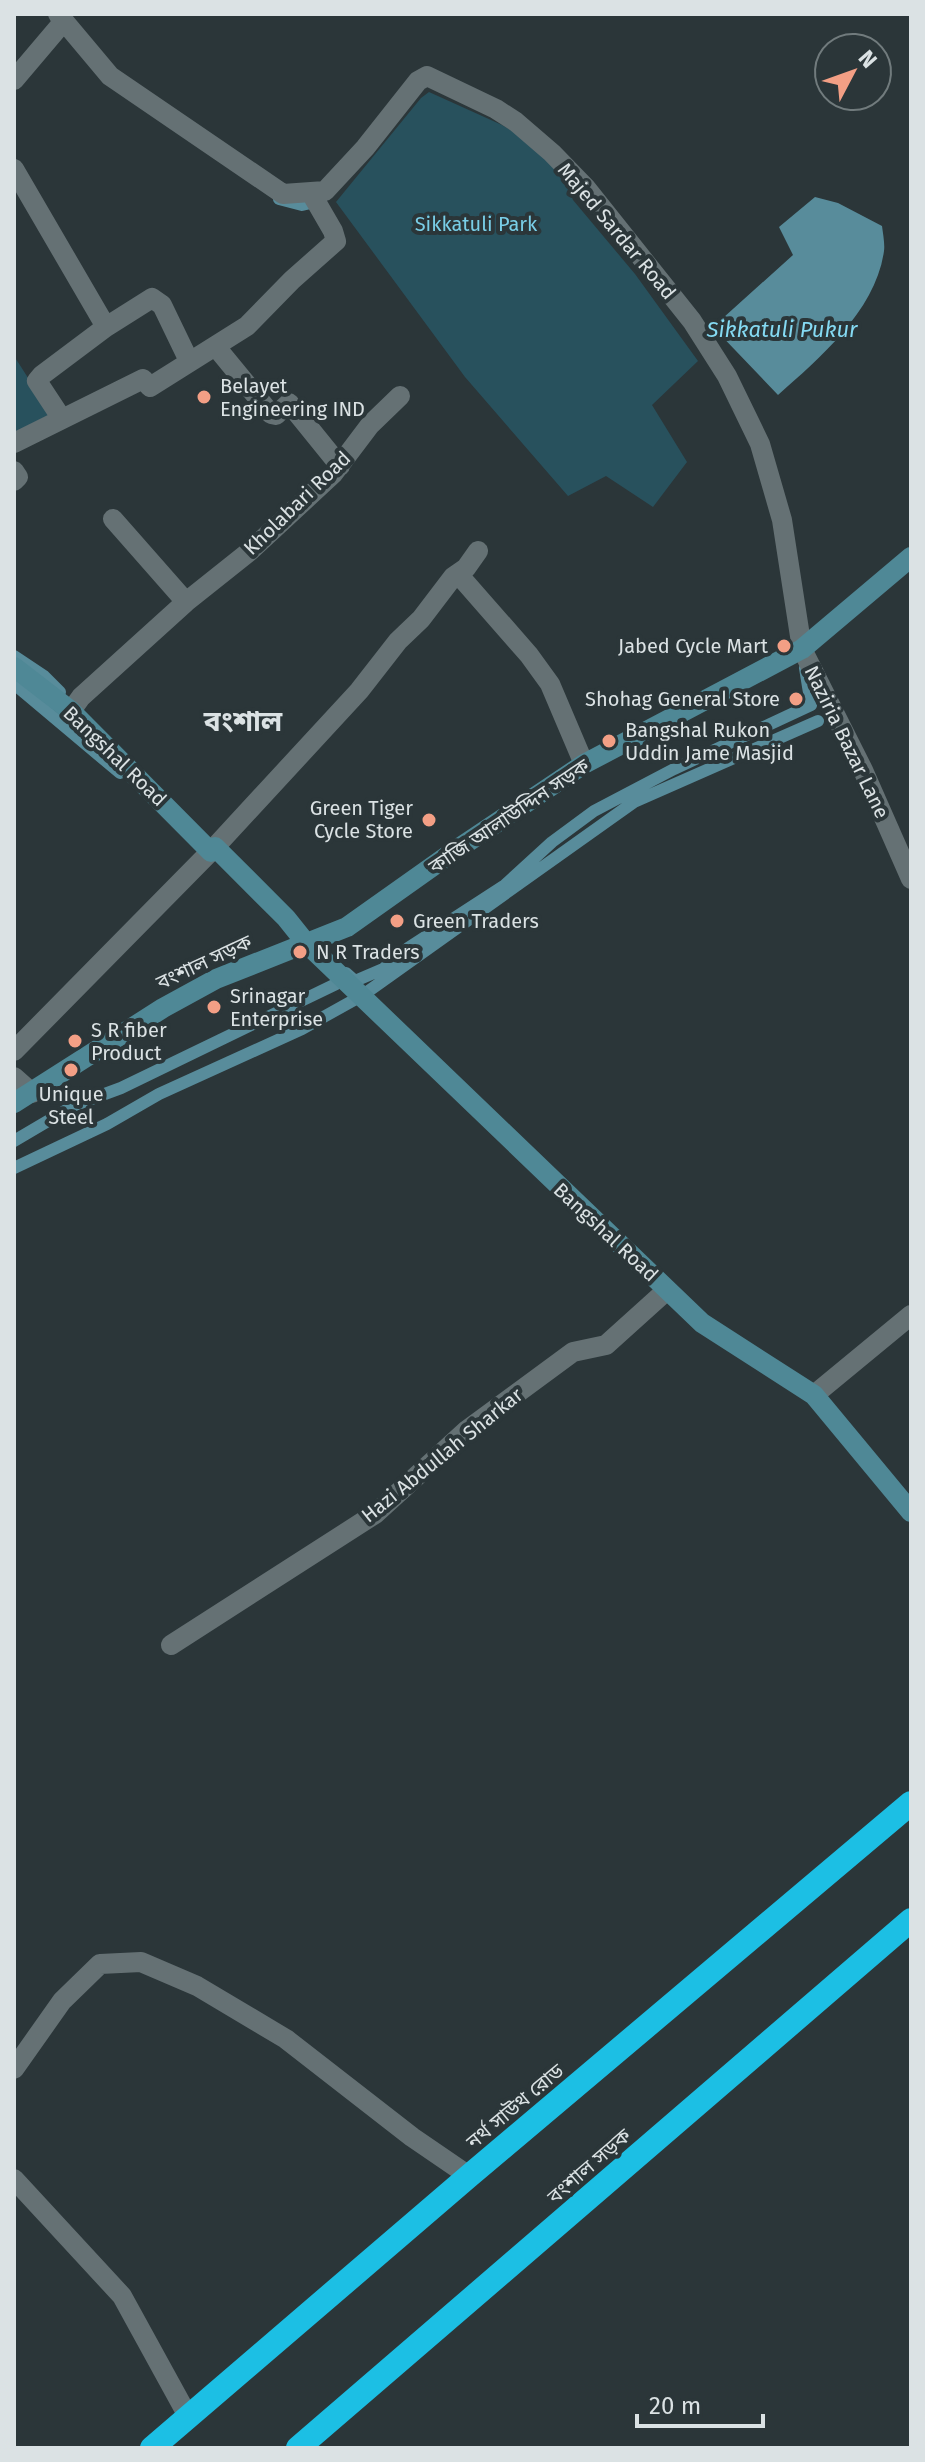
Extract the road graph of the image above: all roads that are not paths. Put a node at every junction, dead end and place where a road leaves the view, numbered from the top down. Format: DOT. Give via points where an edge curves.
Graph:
graph roads {
  1 [pos="61,17"];
  2 [pos="14,80"];
  3 [pos="14,169"];
  4 [pos="311,193"];
  5 [pos="106,327"];
  6 [pos="216,347"];
  7 [pos="189,361"];
  8 [pos="400,396"];
  9 [pos="62,419"];
  10 [pos="14,443"];
  11 [pos="340,466"];
  12 [pos="14,471"];
  13 [pos="14,481"];
  14 [pos="113,519"];
  15 [pos="478,551"];
  16 [pos="911,557"];
  17 [pos="458,574"];
  18 [pos="186,602"];
  19 [pos="802,649"];
  20 [pos="14,667"];
  21 [pos="71,711"];
  22 [pos="584,764"];
  23 [pos="213,849"];
  24 [pos="911,879"];
  25 [pos="306,943"];
  26 [pos="14,1051"];
  27 [pos="14,1077"];
  28 [pos="23,1098"];
  29 [pos="667,1290"];
  30 [pos="911,1315"];
  31 [pos="814,1395"];
  32 [pos="911,1512"];
  33 [pos="171,1645"];
  34 [pos="911,1803"];
  35 [pos="911,1920"];
  36 [pos="14,2069"];
  37 [pos="469,2176"];
  38 [pos="14,2179"];
  39 [pos="189,2418"];
  40 [pos="152,2448"];
  41 [pos="298,2448"];
  1 -- 2 [label="street"];
  1 -- 4 [label="street" via="110,76 283,194"];
  3 -- 5 [label="street"];
  4 -- 6 [label="street" via="336,241 247,326"];
  4 -- 19 [label="street, Majed Sardar Road" via="325,191 427,76 496,109 552,153 692,321 727,376 760,444 782,520"];
  5 -- 7 [label="street" via="156,299"];
  5 -- 9 [label="street" via="37,381"];
  6 -- 7 [label="street"];
  6 -- 11 [label="street" via="271,414 289,403"];
  7 -- 9 [label="street" via="150,387 143,379"];
  8 -- 11 [label="street, Kholabari Road"];
  9 -- 10 [label="street"];
  11 -- 18 [label="street, Kholabari Road" via="250,551"];
  12 -- 13 [label="street"];
  14 -- 18 [label="street"];
  15 -- 17 [label="street"];
  16 -- 19 [label="street, কাজি আলাউদ্দিন সড়ক"];
  17 -- 22 [label="street" via="550,684"];
  17 -- 23 [label="street"];
  18 -- 21 [label="street, Kholabari Road"];
  19 -- 22 [label="street, কাজি আলাউদ্দিন সড়ক"];
  19 -- 24 [label="street, Naziria Bazar Lane"];
  20 -- 21 [label="street, Bangshal Road"];
  21 -- 23 [label="street, Bangshal Road"];
  22 -- 25 [label="street, কাজি আলাউদ্দিন সড়ক" via="347,927"];
  23 -- 25 [label="street"];
  23 -- 26 [label="street"];
  25 -- 28 [label="street, বংশাল সড়ক" via="216,979 163,1008"];
  25 -- 29 [label="street, Bangshal Road"];
  27 -- 28 [label="street"];
  29 -- 31 [label="street, Bangshal Road" via="702,1323"];
  29 -- 33 [label="street, Hazi Abdullah Sharkar" via="606,1345 573,1352 467,1430 375,1514"];
  30 -- 31 [label="street"];
  31 -- 32 [label="street, Bangshal Road"];
  34 -- 37 [label="highway, নর্থ সাউথ রোড"];
  35 -- 41 [label="highway, বংশাল সড়ক"];
  36 -- 37 [label="street" via="62,2001 100,1964 141,1962 197,1986 286,2039"];
  37 -- 39 [label="highway, নর্থ সাউথ রোড"];
  38 -- 39 [label="street" via="122,2296"];
  39 -- 40 [label="highway, নর্থ সাউথ রোড"];
}
